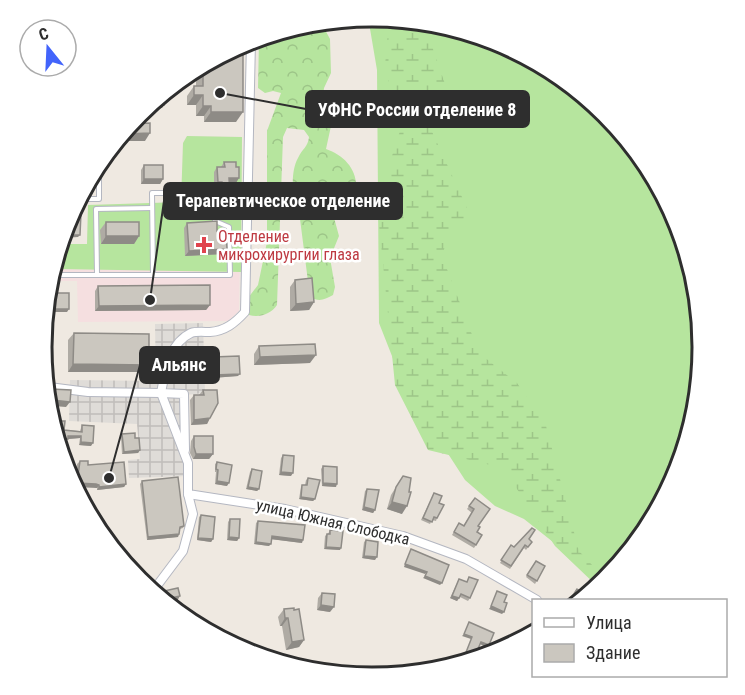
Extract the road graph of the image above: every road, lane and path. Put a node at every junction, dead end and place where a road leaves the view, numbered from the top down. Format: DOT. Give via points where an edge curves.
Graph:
graph roads {
  1 [pos="251,51"];
  2 [pos="99,180"];
  3 [pos="167,193"];
  4 [pos="215,193"];
  5 [pos="89,199"];
  6 [pos="152,208"];
  7 [pos="97,274"];
  8 [pos="61,275"];
  9 [pos="153,275"];
  10 [pos="55,388"];
  11 [pos="161,393"];
  12 [pos="185,455"];
  13 [pos="188,494"];
  14 [pos="158,585"];
  15 [pos="535,599"];
  1 -- 11 [label="street" via="245,312 219,332 192,332 179,342 168,360"];
  2 -- 5 [label="lane" via="99,199"];
  3 -- 6 [label="lane" via="152,193"];
  4 -- 9 [label="lane" via="215,221 229,227 230,275"];
  6 -- 7 [label="lane" via="96,209"];
  6 -- 9 [label="lane"];
  7 -- 8 [label="lane"];
  7 -- 9 [label="lane"];
  10 -- 11 [label="street"];
  11 -- 12 [label="street"];
  11 -- 12 [label="street" via="184,394"];
  12 -- 13 [label="street"];
  13 -- 14 [label="street" via="193,514 183,551"];
  13 -- 15 [label="street, улица Южная Слободка" via="285,509 403,536 466,559"];
}
